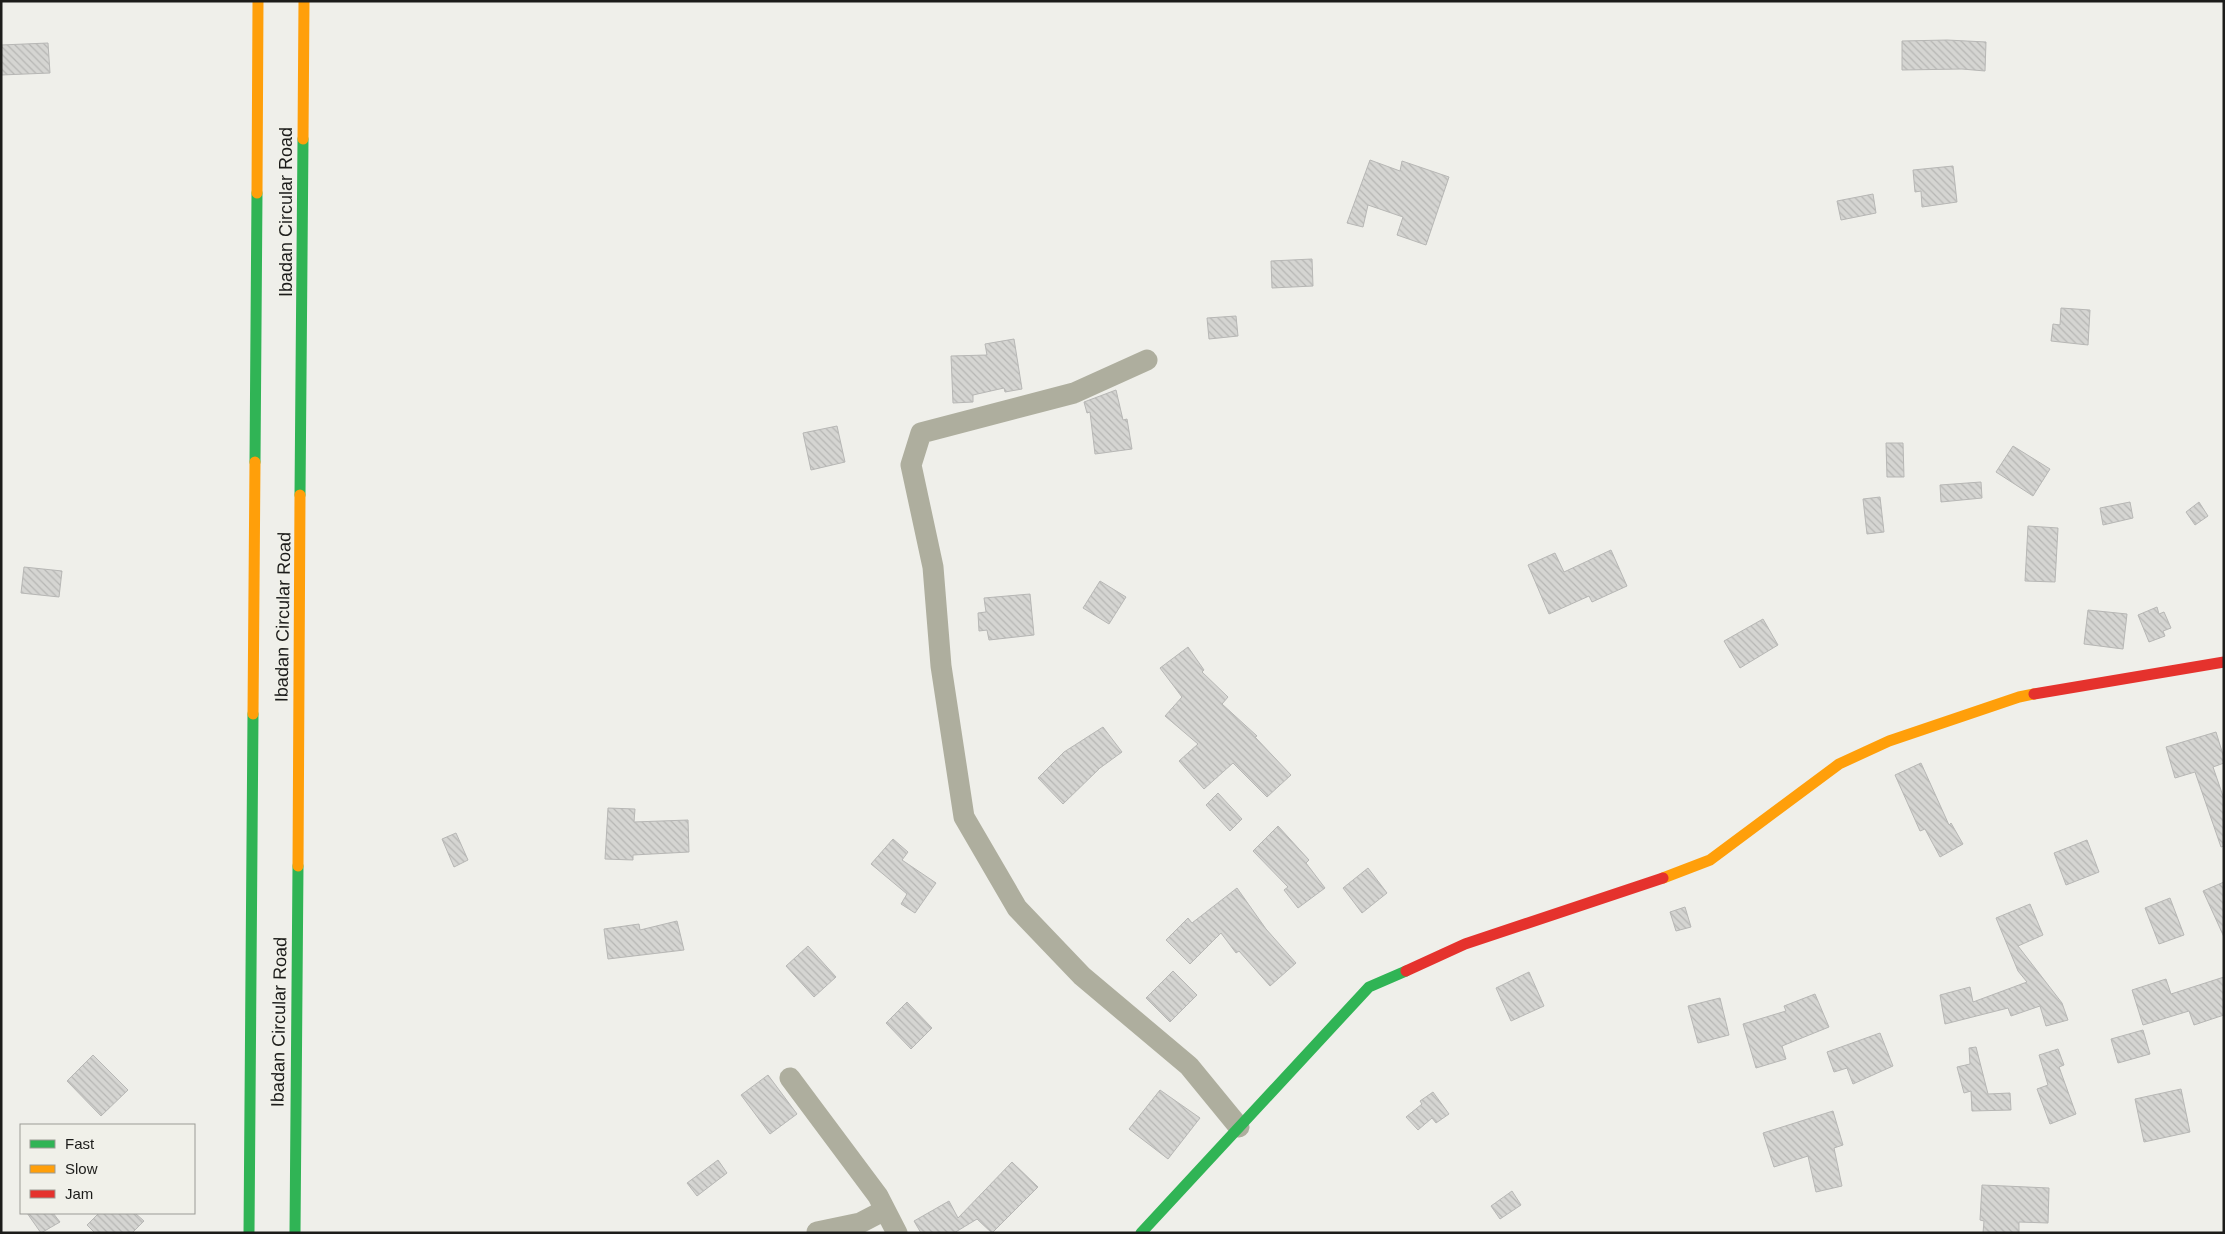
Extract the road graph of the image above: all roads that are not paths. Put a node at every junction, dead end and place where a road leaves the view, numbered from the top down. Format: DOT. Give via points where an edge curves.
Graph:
graph roads {
  1 [pos="258,1"];
  2 [pos="304,1"];
  3 [pos="1147,360"];
  4 [pos="2224,662"];
  5 [pos="790,1078"];
  6 [pos="1239,1127"];
  7 [pos="885,1210"];
  8 [pos="817,1232"];
  9 [pos="248,1233"];
  10 [pos="295,1233"];
  11 [pos="897,1233"];
  12 [pos="1141,1233"];
  1 -- 9 [label="main road, Ibadan Circular Road"];
  2 -- 10 [label="main road, Ibadan Circular Road"];
  3 -- 6 [label="street" via="1074,393 921,433 911,465 933,567 941,666 964,817 1017,908 1082,976 1189,1066"];
  4 -- 6 [label="main road" via="2019,697 1888,741 1839,764 1710,860 1465,944 1369,987"];
  5 -- 7 [label="street"];
  6 -- 12 [label="main road"];
  7 -- 8 [label="street" via="860,1223"];
  7 -- 11 [label="street"];
}
